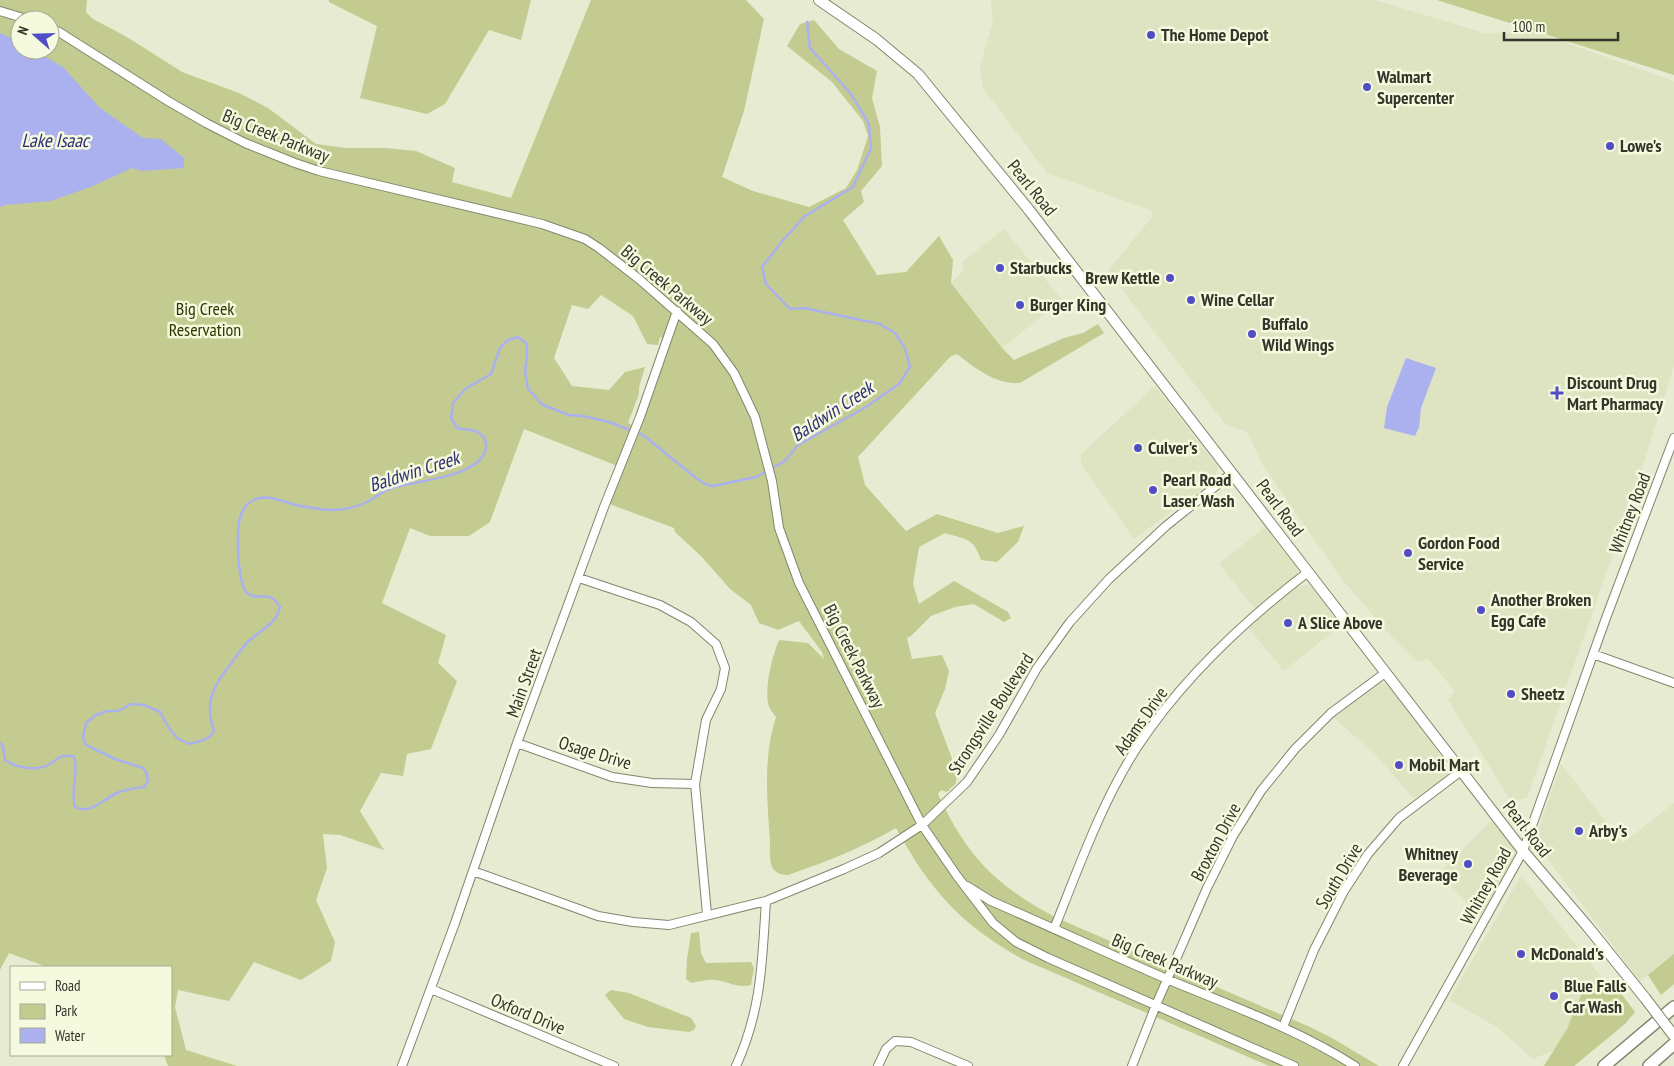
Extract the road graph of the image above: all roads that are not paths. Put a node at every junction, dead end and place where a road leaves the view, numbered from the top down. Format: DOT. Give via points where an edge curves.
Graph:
graph roads {
  1 [pos="819,0"];
  2 [pos="60,33"];
  3 [pos="677,311"];
  4 [pos="1674,438"];
  5 [pos="1232,473"];
  6 [pos="1308,572"];
  7 [pos="579,578"];
  8 [pos="1593,654"];
  9 [pos="1385,673"];
  10 [pos="1674,683"];
  11 [pos="517,743"];
  12 [pos="1461,771"];
  13 [pos="695,784"];
  14 [pos="922,825"];
  15 [pos="1523,851"];
  16 [pos="473,871"];
  17 [pos="963,884"];
  18 [pos="766,901"];
  19 [pos="707,914"];
  20 [pos="1054,929"];
  21 [pos="1167,979"];
  22 [pos="431,989"];
  23 [pos="1156,1005"];
  24 [pos="1674,1006"];
  25 [pos="1283,1027"];
  26 [pos="1674,1036"];
  27 [pos="1674,1044"];
  28 [pos="402,1066"];
  29 [pos="614,1066"];
  30 [pos="736,1066"];
  31 [pos="878,1066"];
  32 [pos="968,1066"];
  33 [pos="1132,1066"];
  34 [pos="1294,1066"];
  35 [pos="1355,1066"];
  36 [pos="1404,1066"];
  37 [pos="1604,1066"];
  38 [pos="1649,1066"];
  1 -- 5 [label="main road, Pearl Road" via="876,39 918,74 1030,210"];
  2 -- 3 [label="street, Big Creek Parkway" via="206,123 295,163 542,224 585,239"];
  3 -- 7 [label="street, Main Street"];
  3 -- 14 [label="street, Big Creek Parkway" via="712,344 734,373 755,417 768,462 779,528 800,582"];
  4 -- 8 [label="street, Whitney Road"];
  5 -- 6 [label="main road, Pearl Road"];
  5 -- 14 [label="street, Strongsville Boulevard" via="1166,526 1070,622 1037,668 967,782"];
  6 -- 9 [label="main road, Pearl Road"];
  6 -- 20 [label="street, Adams Drive" via="1265,605 1202,666 1138,746 1097,826"];
  7 -- 11 [label="street, Main Street"];
  7 -- 13 [label="street" via="660,605 691,622 716,644 725,668 721,689 706,720"];
  8 -- 10 [label="street"];
  8 -- 15 [label="street, Whitney Road"];
  9 -- 12 [label="main road, Pearl Road"];
  9 -- 21 [label="street, Broxton Drive" via="1331,713 1295,749 1261,791 1233,836"];
  11 -- 13 [label="street, Osage Drive" via="612,777 652,783"];
  11 -- 16 [label="street, Main Street"];
  12 -- 15 [label="main road, Pearl Road"];
  12 -- 25 [label="street, South Drive" via="1399,818 1368,854 1344,891 1314,950"];
  13 -- 19 [label="street"];
  14 -- 17 [label="street, Big Creek Parkway"];
  14 -- 18 [label="street, Strongsville Boulevard" via="879,853"];
  15 -- 26 [label="main road, Pearl Road, bridge"];
  15 -- 36 [label="street, Whitney Road"];
  16 -- 19 [label="street, Strongsville Boulevard" via="598,916 669,925"];
  16 -- 22 [label="street, Main Street"];
  17 -- 20 [label="street, Big Creek Parkway"];
  17 -- 23 [label="street, Big Creek Parkway" via="993,923 1016,942"];
  18 -- 19 [label="street, Strongsville Boulevard"];
  18 -- 30 [label="street" via="758,998 750,1032"];
  20 -- 21 [label="street, Big Creek Parkway"];
  21 -- 23 [label="street, Broxton Drive"];
  21 -- 25 [label="street, Big Creek Parkway"];
  22 -- 28 [label="street, Main Street"];
  22 -- 29 [label="street, Oxford Drive"];
  23 -- 33 [label="street, Broxton Drive"];
  23 -- 34 [label="street, Big Creek Parkway"];
  24 -- 37 [label="highway"];
  25 -- 35 [label="street, Big Creek Parkway"];
  27 -- 38 [label="highway"];
  31 -- 32 [label="street" via="886,1049 895,1040 911,1042"];
}
